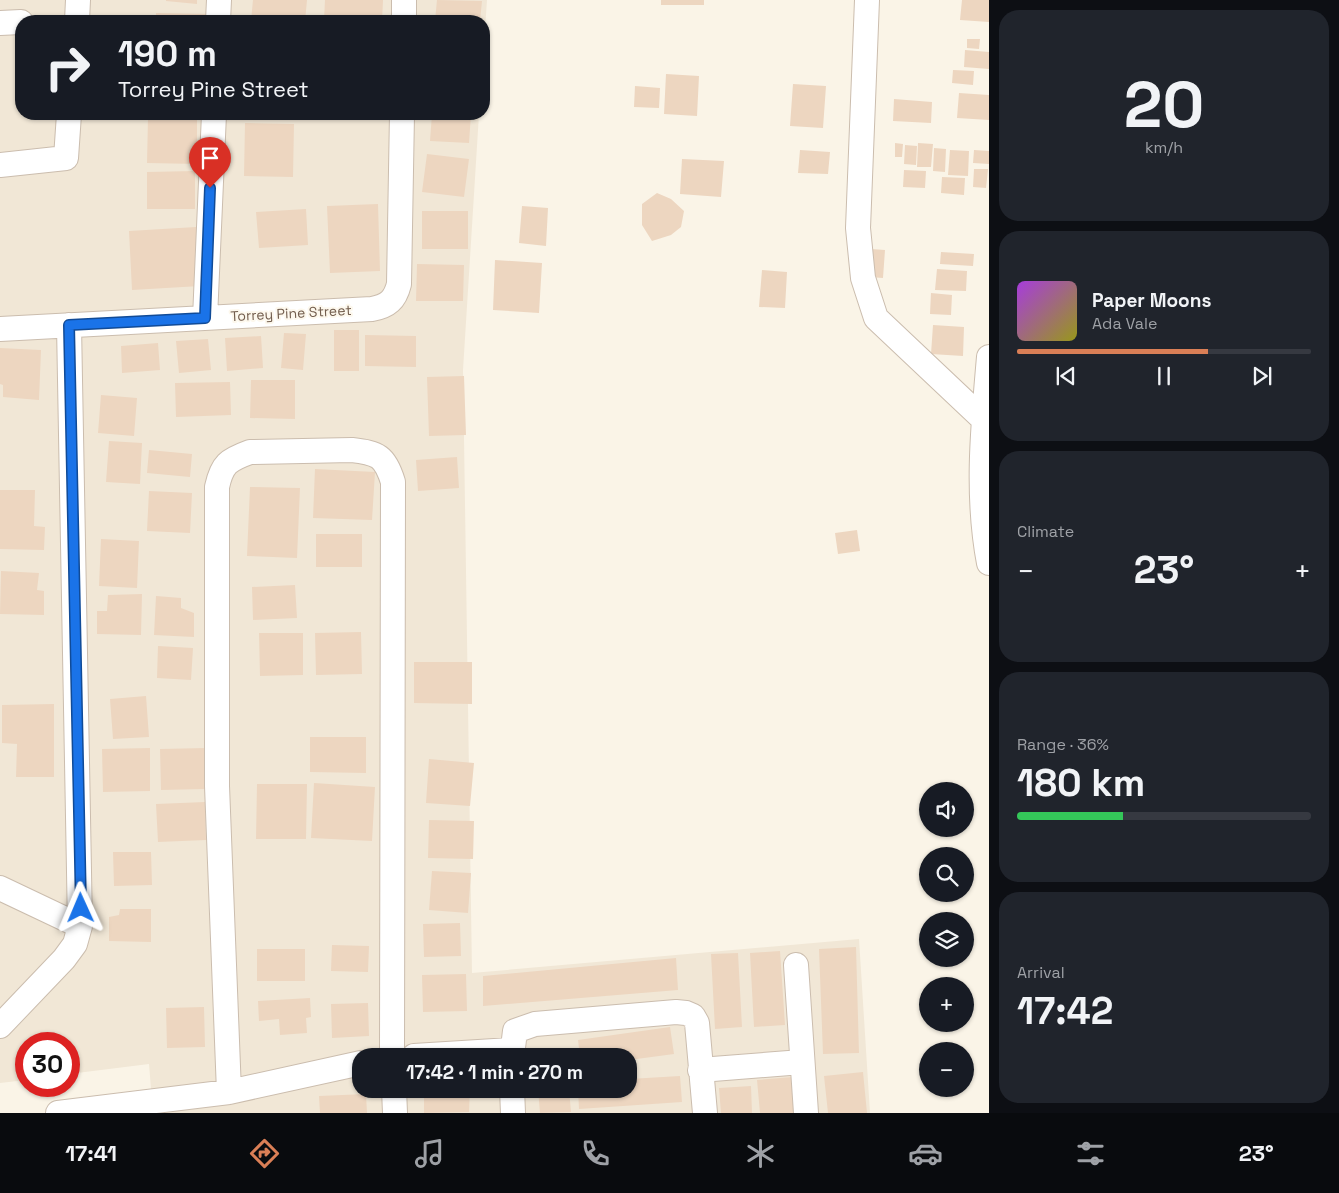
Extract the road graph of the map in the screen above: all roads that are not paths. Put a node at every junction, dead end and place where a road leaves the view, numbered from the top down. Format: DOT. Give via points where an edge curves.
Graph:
graph roads {
  1 [pos="78,0"];
  2 [pos="218,0"];
  3 [pos="404,0"];
  4 [pos="867,0"];
  5 [pos="77,15"];
  6 [pos="218,15"];
  7 [pos="404,15"];
  8 [pos="15,22"];
  9 [pos="0,23"];
  10 [pos="69,120"];
  11 [pos="214,120"];
  12 [pos="402,120"];
  13 [pos="0,165"];
  14 [pos="205,318"];
  15 [pos="69,325"];
  16 [pos="0,329"];
  17 [pos="989,357"];
  18 [pos="986,417"];
  19 [pos="989,563"];
  20 [pos="0,888"];
  21 [pos="80,926"];
  22 [pos="796,965"];
  23 [pos="0,1026"];
  24 [pos="392,1048"];
  25 [pos="512,1048"];
  26 [pos="802,1062"];
  27 [pos="352,1065"];
  28 [pos="700,1070"];
  29 [pos="228,1092"];
  30 [pos="394,1098"];
  31 [pos="512,1098"];
  32 [pos="58,1113"];
  33 [pos="395,1113"];
  34 [pos="513,1113"];
  35 [pos="704,1113"];
  36 [pos="806,1113"];
  1 -- 5 [label="street"];
  2 -- 6 [label="street"];
  3 -- 7 [label="street"];
  4 -- 18 [label="street" via="858,228 863,278 876,318"];
  8 -- 9 [label="street"];
  10 -- 13 [label="street" via="66,158"];
  11 -- 14 [label="street"];
  12 -- 14 [label="street, Torrey Pine Street" via="398,284 391,302 372,309"];
  14 -- 15 [label="street, Torrey Pine Street"];
  15 -- 16 [label="street, Torrey Pine Street"];
  15 -- 21 [label="street"];
  17 -- 18 [label="street"];
  18 -- 19 [label="street" via="982,487"];
  20 -- 21 [label="street"];
  21 -- 23 [label="street" via="75,944 64,959"];
  22 -- 26 [label="street"];
  24 -- 29 [label="street" via="393,482 388,466 378,456 367,452 250,452 226,464 217,487 217,786"];
  25 -- 28 [label="street" via="515,1031 535,1024 686,1013 697,1023"];
  26 -- 28 [label="street"];
  26 -- 36 [label="street"];
  27 -- 29 [label="street"];
  28 -- 35 [label="street"];
  29 -- 32 [label="street"];
  30 -- 33 [label="street"];
  31 -- 34 [label="street"];
}
